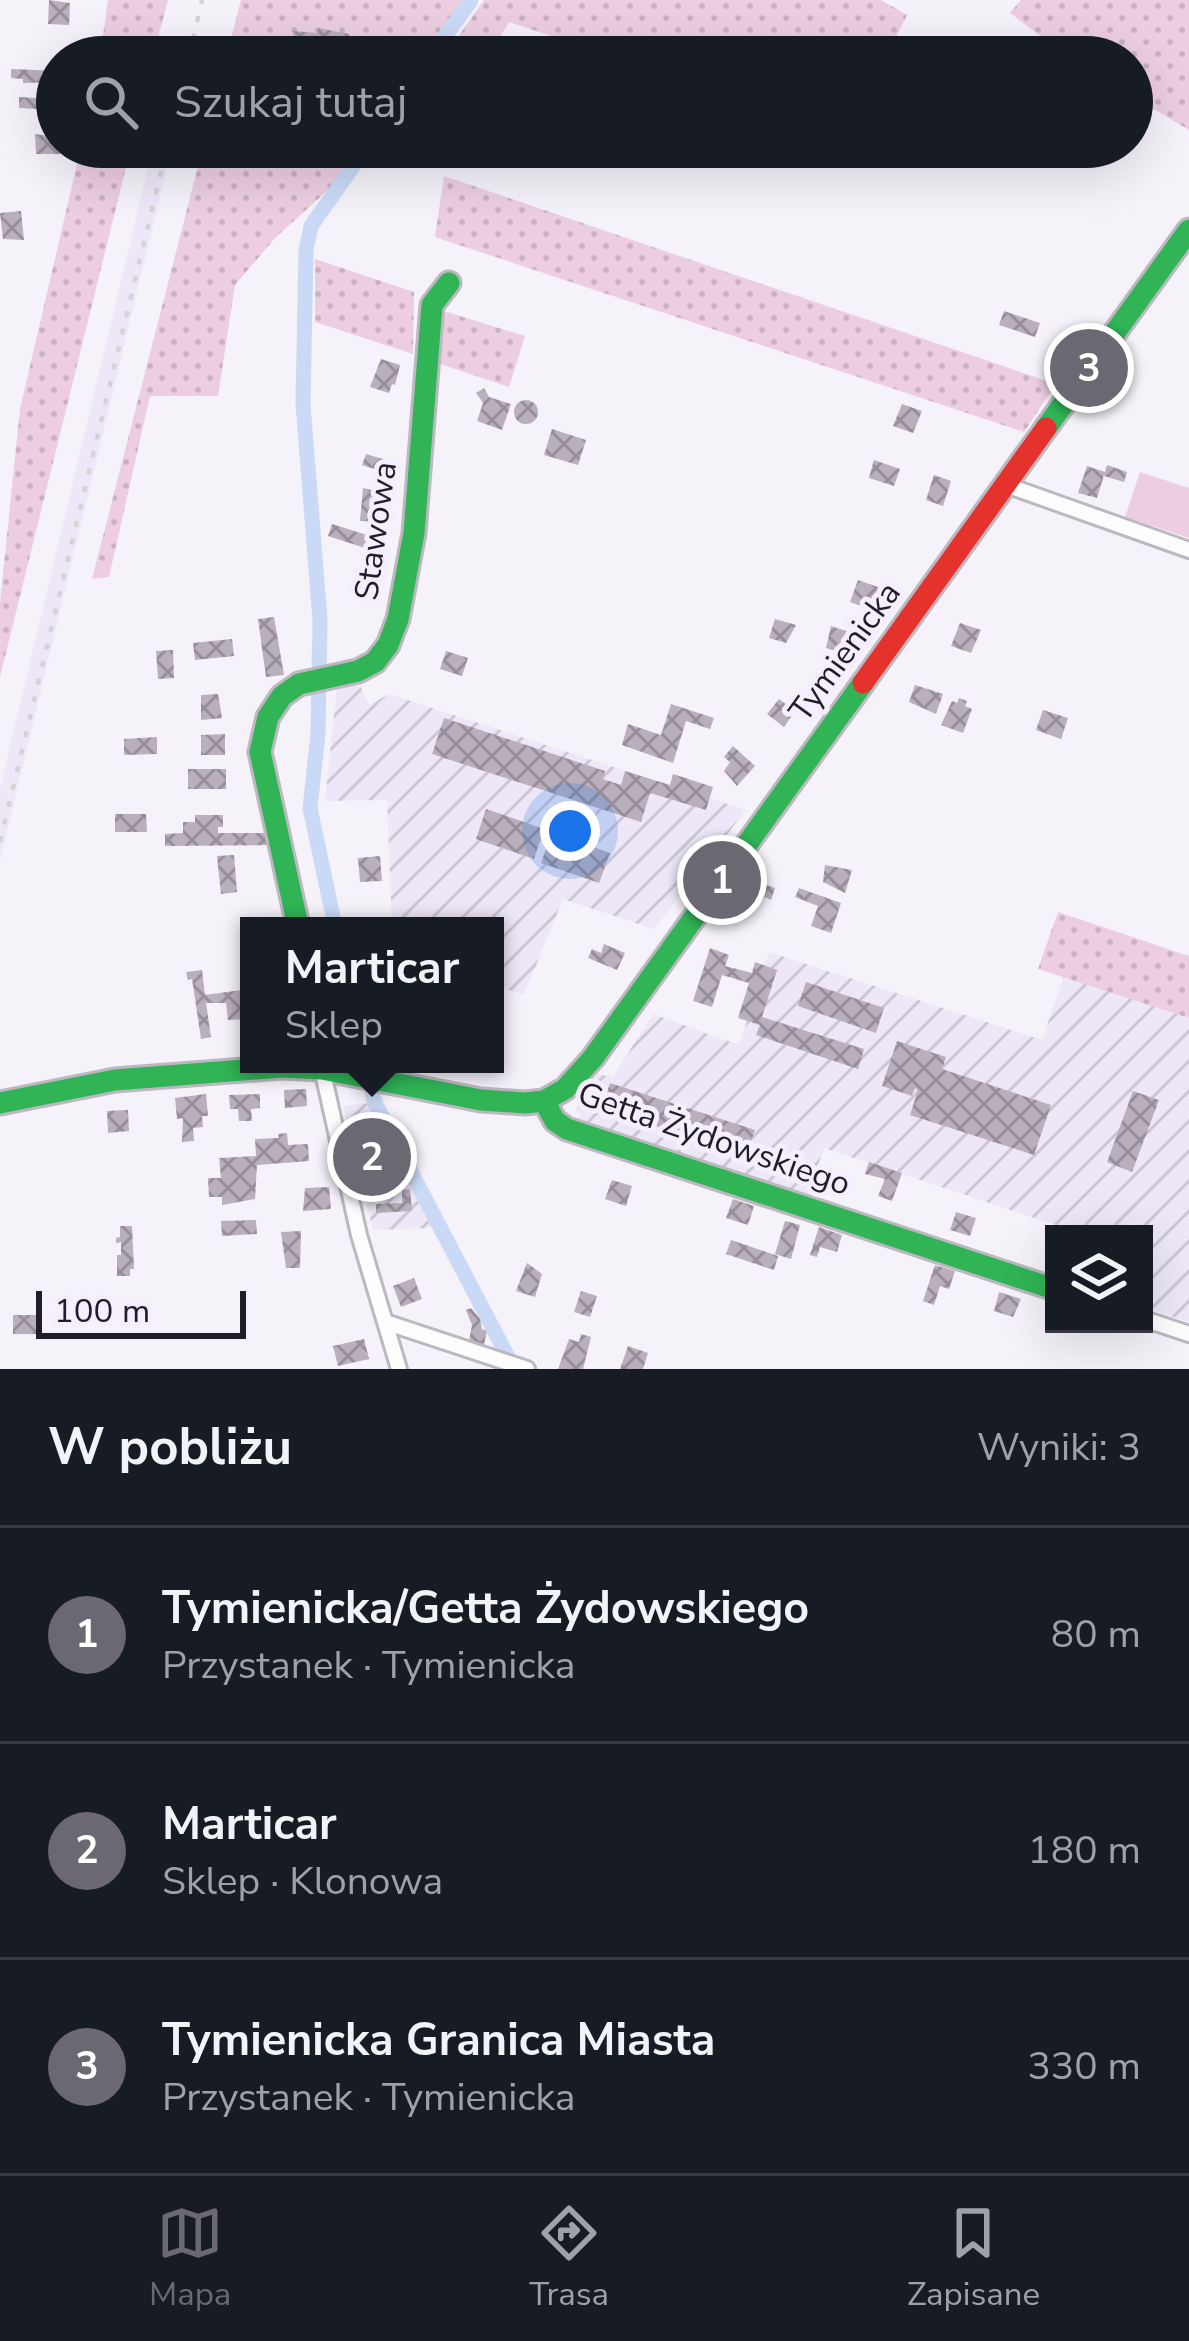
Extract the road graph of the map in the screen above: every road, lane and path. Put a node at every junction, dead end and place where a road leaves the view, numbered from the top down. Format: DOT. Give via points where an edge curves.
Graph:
graph roads {
  1 [pos="1189,230"];
  2 [pos="449,283"];
  3 [pos="1006,485"];
  4 [pos="1189,550"];
  5 [pos="296,917"];
  6 [pos="240,1070"];
  7 [pos="323,1073"];
  8 [pos="348,1073"];
  9 [pos="544,1101"];
  10 [pos="0,1103"];
  11 [pos="1045,1286"];
  12 [pos="385,1322"];
  13 [pos="1153,1322"];
  14 [pos="1189,1334"];
  15 [pos="399,1369"];
  16 [pos="527,1369"];
  1 -- 3 [label="street, Tymienicka"];
  2 -- 5 [label="street, Stawowa" via="432,305 399,616 378,660 286,689 262,732"];
  3 -- 4 [label="street"];
  3 -- 9 [label="street, Tymienicka" via="593,1058"];
  6 -- 10 [label="street, Getta Żydowskiego" via="115,1080"];
  7 -- 12 [label="street"];
  8 -- 9 [label="street, Getta Żydowskiego" via="481,1100"];
  9 -- 11 [label="street, Getta Żydowskiego" via="567,1129"];
  12 -- 15 [label="street"];
  12 -- 16 [label="street"];
  13 -- 14 [label="street"];
}
